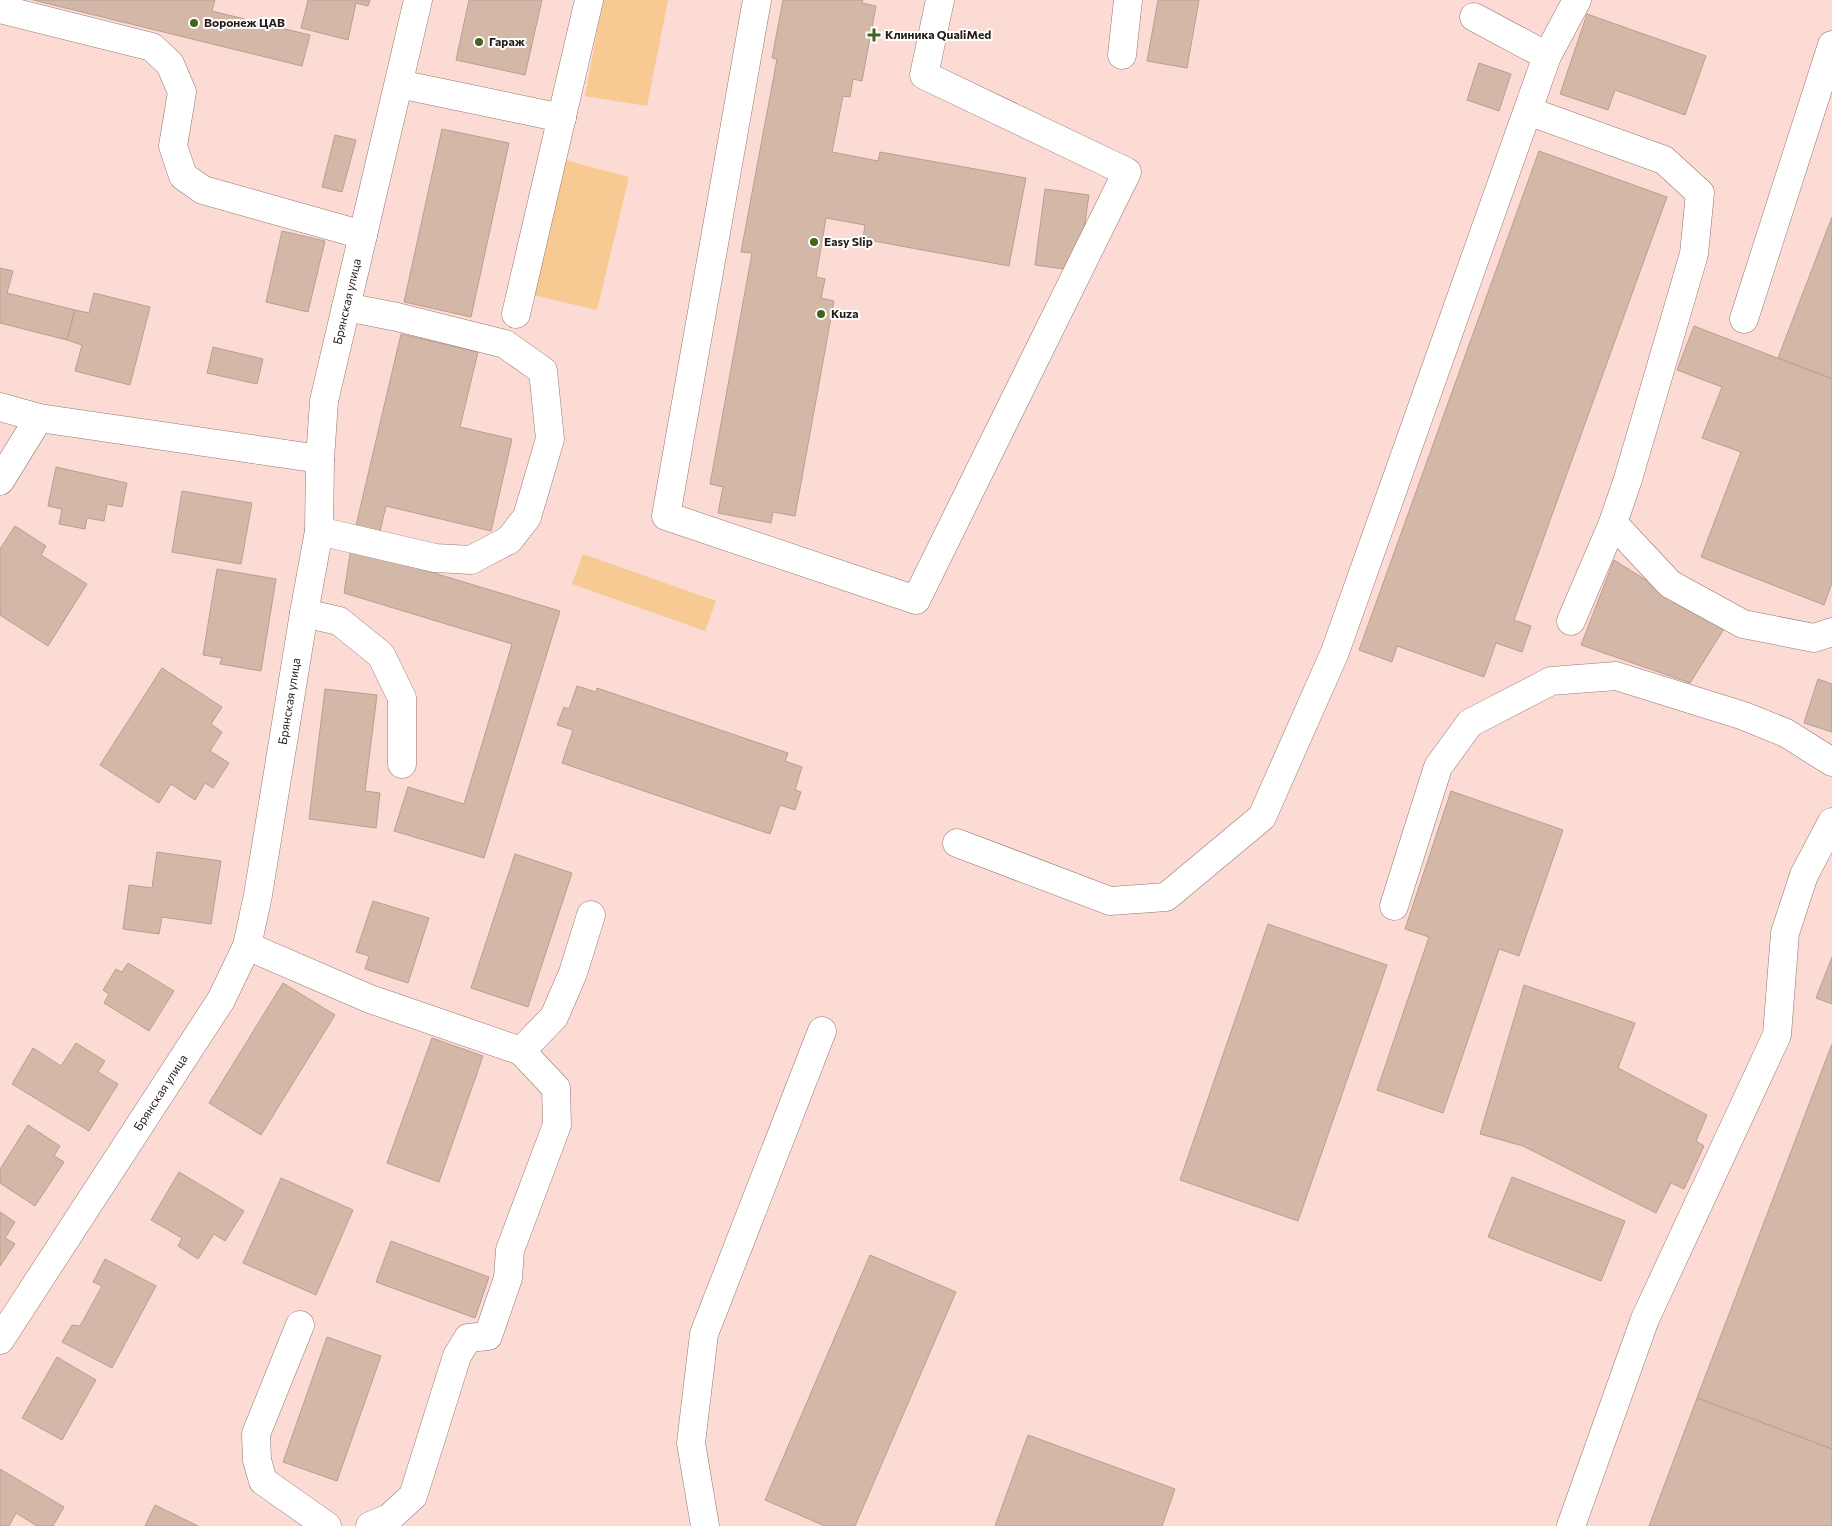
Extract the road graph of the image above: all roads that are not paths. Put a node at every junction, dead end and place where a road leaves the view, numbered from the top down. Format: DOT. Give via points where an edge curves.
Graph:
graph roads {
  1 [pos="418,0"];
  2 [pos="589,0"];
  3 [pos="756,0"];
  4 [pos="940,0"];
  5 [pos="1128,0"];
  6 [pos="1576,0"];
  7 [pos="0,9"];
  8 [pos="1474,17"];
  9 [pos="1832,44"];
  10 [pos="1122,55"];
  11 [pos="1547,56"];
  12 [pos="399,84"];
  13 [pos="1528,112"];
  14 [pos="562,118"];
  15 [pos="363,235"];
  16 [pos="346,306"];
  17 [pos="516,314"];
  18 [pos="1744,319"];
  19 [pos="0,407"];
  20 [pos="39,418"];
  21 [pos="320,459"];
  22 [pos="0,481"];
  23 [pos="1613,523"];
  24 [pos="319,531"];
  25 [pos="304,613"];
  26 [pos="1571,621"];
  27 [pos="1832,632"];
  28 [pos="1832,762"];
  29 [pos="402,764"];
  30 [pos="1832,822"];
  31 [pos="957,843"];
  32 [pos="1394,906"];
  33 [pos="591,915"];
  34 [pos="248,946"];
  35 [pos="822,1031"];
  36 [pos="521,1051"];
  37 [pos="300,1325"];
  38 [pos="0,1340"];
  39 [pos="327,1526"];
  40 [pos="370,1526"];
  41 [pos="705,1526"];
  42 [pos="1571,1526"];
  1 -- 12 [label="street, Брянская улица"];
  2 -- 14 [label="street"];
  3 -- 4 [label="street" via="666,516 916,600 1126,172 924,75"];
  5 -- 10 [label="street"];
  6 -- 11 [label="street"];
  7 -- 15 [label="street" via="152,47 170,64 182,92 173,146 182,176 203,190"];
  8 -- 11 [label="street"];
  9 -- 18 [label="street"];
  11 -- 13 [label="street"];
  12 -- 14 [label="street"];
  12 -- 15 [label="street, Брянская улица"];
  13 -- 23 [label="street" via="1664,160 1700,193 1694,254"];
  13 -- 31 [label="street" via="1335,652 1262,817 1166,897 1110,901"];
  14 -- 17 [label="street"];
  15 -- 16 [label="street, Брянская улица"];
  16 -- 21 [label="street, Брянская улица" via="324,401"];
  16 -- 24 [label="street" via="505,344 543,371 550,439 527,517 510,540 472,560 435,558"];
  19 -- 20 [label="street"];
  20 -- 21 [label="street"];
  20 -- 22 [label="street"];
  21 -- 24 [label="street, Брянская улица"];
  23 -- 26 [label="street"];
  23 -- 27 [label="street" via="1670,584 1743,624 1814,638"];
  24 -- 25 [label="street, Брянская улица"];
  25 -- 29 [label="street" via="339,621 381,655 402,698"];
  25 -- 34 [label="street, Брянская улица"];
  28 -- 32 [label="street" via="1786,733 1744,716 1616,676 1552,681 1470,723 1438,767"];
  30 -- 42 [label="street" via="1804,875 1785,933 1777,1035 1645,1319"];
  33 -- 36 [label="street" via="573,972 554,1017"];
  34 -- 36 [label="street" via="370,999"];
  34 -- 38 [label="street, Брянская улица" via="221,1000"];
  35 -- 41 [label="street" via="704,1334 691,1443"];
  36 -- 40 [label="street" via="556,1088 557,1125 510,1250 508,1278 488,1336 468,1338 457,1356 413,1496 389,1518"];
  37 -- 39 [label="street" via="256,1434 257,1460 263,1481"];
}
